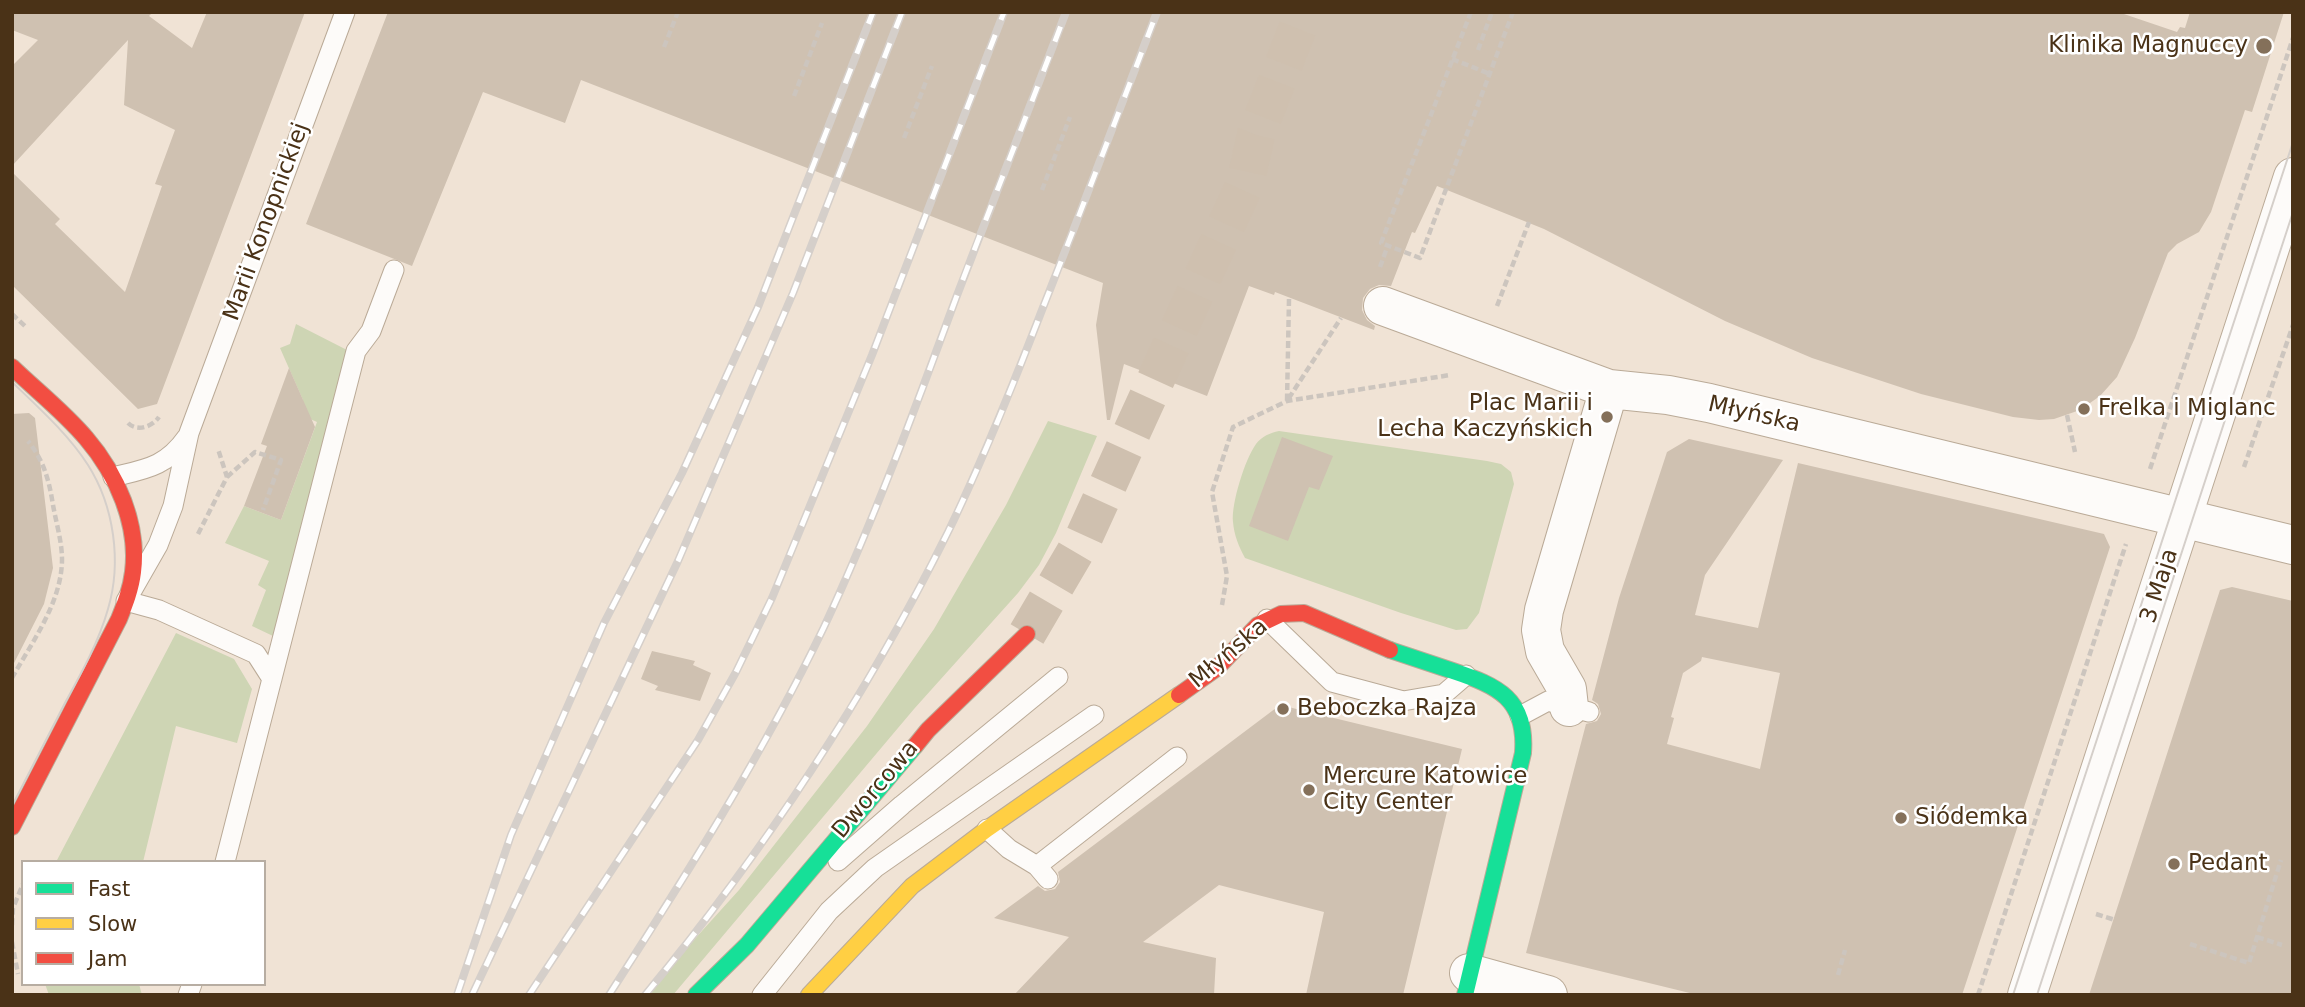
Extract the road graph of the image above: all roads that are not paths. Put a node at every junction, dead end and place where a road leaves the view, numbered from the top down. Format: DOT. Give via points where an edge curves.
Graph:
graph roads {
  1 [pos="345,12"];
  2 [pos="2293,177"];
  3 [pos="394,270"];
  4 [pos="1383,306"];
  5 [pos="12,367"];
  6 [pos="1609,389"];
  7 [pos="189,433"];
  8 [pos="113,477"];
  9 [pos="2181,519"];
  10 [pos="2293,545"];
  11 [pos="127,601"];
  12 [pos="1267,619"];
  13 [pos="1027,634"];
  14 [pos="1465,675"];
  15 [pos="1058,677"];
  16 [pos="272,679"];
  17 [pos="1579,710"];
  18 [pos="1094,715"];
  19 [pos="1520,716"];
  20 [pos="1177,757"];
  21 [pos="12,827"];
  22 [pos="987,829"];
  23 [pos="226,860"];
  24 [pos="741,951"];
  25 [pos="1467,984"];
  26 [pos="808,992"];
  27 [pos="696,995"];
  28 [pos="712,995"];
  29 [pos="762,995"];
  30 [pos="1548,995"];
  31 [pos="2027,995"];
  1 -- 7 [label="lane, Marii Konopnickiej"];
  2 -- 9 [label="street, 3 Maja"];
  3 -- 16 [label="lane" via="371,331 355,351"];
  4 -- 6 [label="street, Młyńska"];
  5 -- 8 [label="street" via="94,448"];
  6 -- 9 [label="street, Młyńska" via="1709,403"];
  6 -- 17 [label="street" via="1541,630 1545,651"];
  7 -- 8 [label="lane, Marii Konopnickiej" via="175,454 152,468"];
  7 -- 11 [label="lane, Marii Konopnickiej" via="168,519"];
  8 -- 11 [label="street" via="132,540 133,571"];
  9 -- 10 [label="street, Młyńska"];
  9 -- 31 [label="street, 3 Maja"];
  11 -- 16 [label="lane" via="256,654"];
  11 -- 21 [label="street"];
  12 -- 14 [label="street, Młyńska" via="1304,613 1363,640"];
  12 -- 14 [label="lane" via="1332,682 1404,701 1444,694"];
  12 -- 22 [label="street, Młyńska" via="1217,668"];
  13 -- 24 [label="street, Dworcowa" via="928,730"];
  14 -- 19 [label="street, Młyńska" via="1503,691"];
  15 -- 24 [label="lane" via="902,806"];
  16 -- 23 [label="lane"];
  17 -- 19 [label="lane" via="1548,701"];
  18 -- 29 [label="lane" via="857,884 809,933"];
  19 -- 25 [label="street" via="1522,753"];
  20 -- 22 [label="lane" via="1042,873"];
  22 -- 26 [label="street, Młyńska" via="912,886"];
  24 -- 27 [label="street, Dworcowa"];
  24 -- 28 [label="street, Dworcowa"];
  25 -- 30 [label="street"];
}
